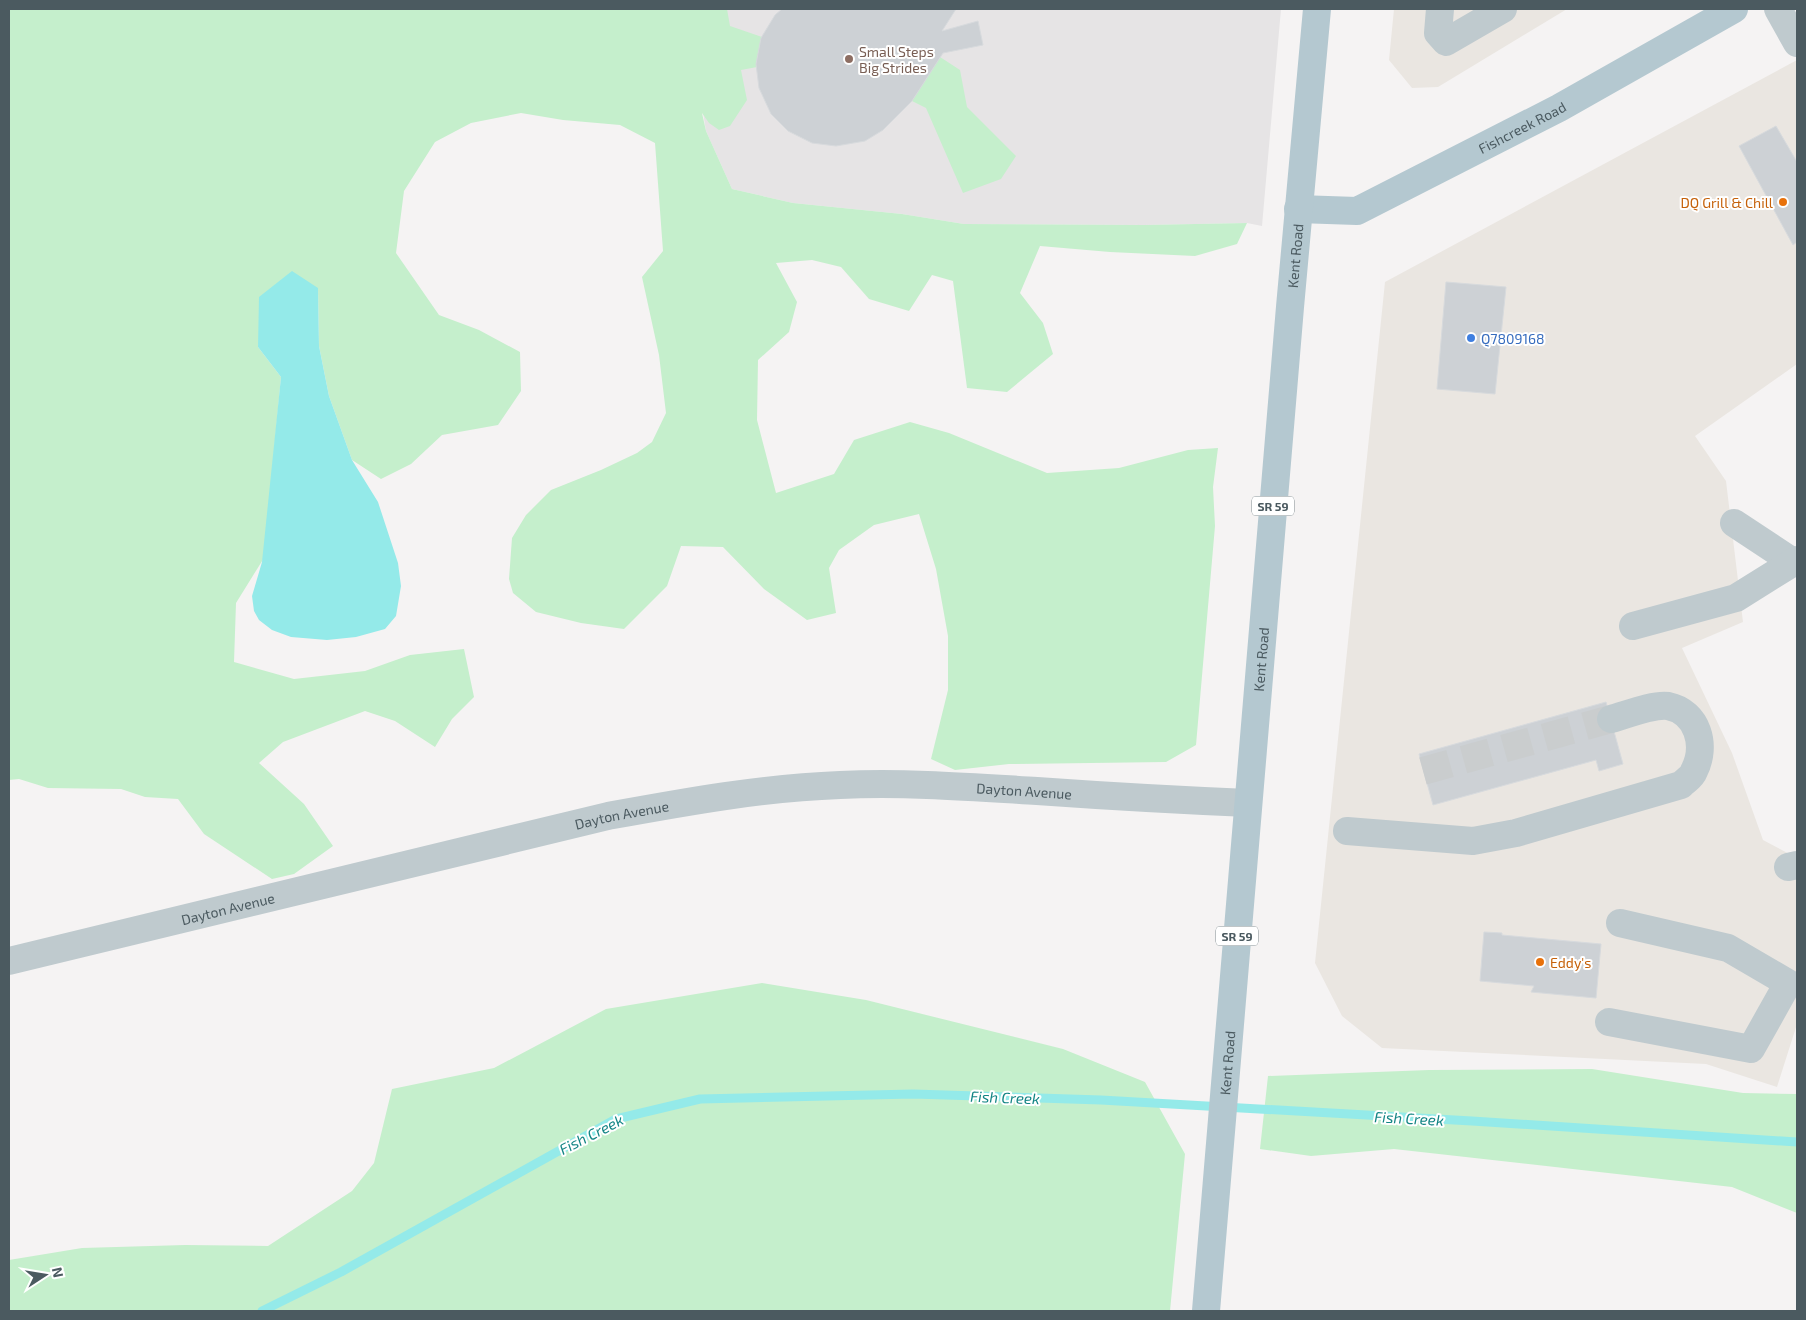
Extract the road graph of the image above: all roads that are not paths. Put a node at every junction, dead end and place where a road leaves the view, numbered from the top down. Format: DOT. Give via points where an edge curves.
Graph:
graph roads {
  1 [pos="1317,9"];
  2 [pos="1440,9"];
  3 [pos="1503,9"];
  4 [pos="1733,9"];
  5 [pos="1778,9"];
  6 [pos="1797,43"];
  7 [pos="1298,209"];
  8 [pos="1734,523"];
  9 [pos="1795,561"];
  10 [pos="1632,626"];
  11 [pos="1611,719"];
  12 [pos="1248,803"];
  13 [pos="1347,831"];
  14 [pos="1620,922"];
  15 [pos="9,962"];
  16 [pos="1609,1022"];
  17 [pos="1206,1311"];
  1 -- 7 [label="main road, Kent Road / SR 59"];
  2 -- 3 [label="street" via="1438,33 1446,42"];
  4 -- 7 [label="main road, Fishcreek Road" via="1559,108 1357,211"];
  5 -- 6 [label="street"];
  7 -- 12 [label="main road, Kent Road / SR 59"];
  8 -- 9 [label="street"];
  9 -- 10 [label="street" via="1736,598"];
  11 -- 13 [label="street" via="1660,706 1682,711 1693,721 1699,735 1701,754 1694,773 1681,785 1516,833 1473,841"];
  12 -- 15 [label="street, Dayton Avenue" via="949,785 840,784 738,794 592,820"];
  12 -- 17 [label="main road, Kent Road / SR 59"];
  14 -- 16 [label="street" via="1728,948 1788,983 1751,1049"];
}
